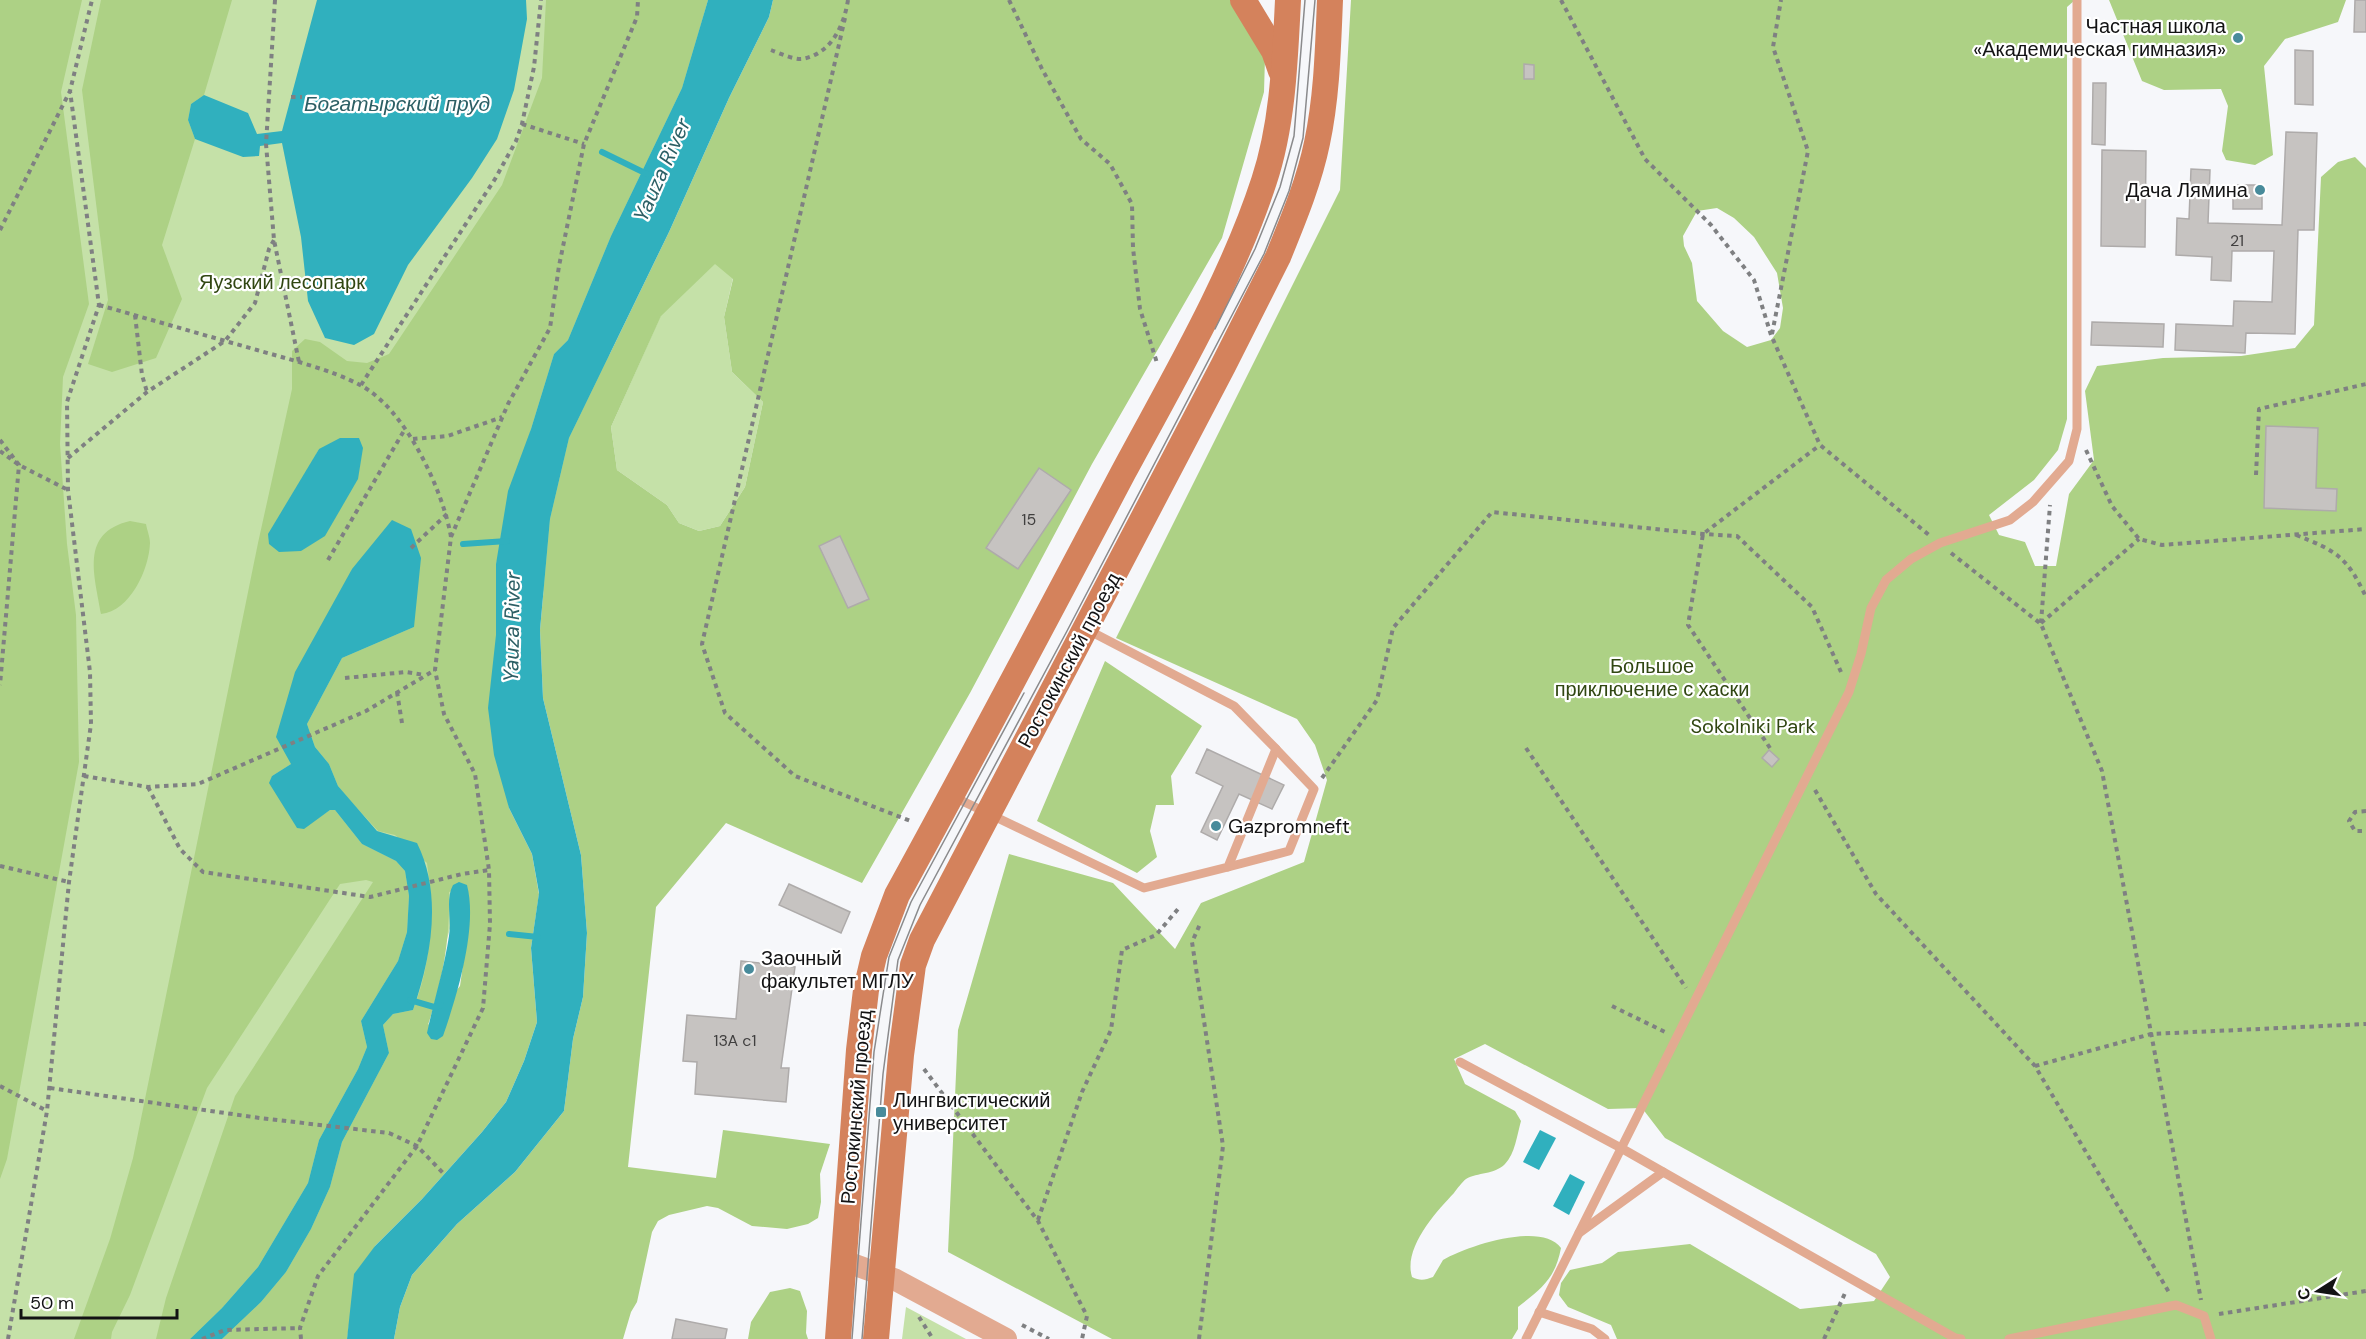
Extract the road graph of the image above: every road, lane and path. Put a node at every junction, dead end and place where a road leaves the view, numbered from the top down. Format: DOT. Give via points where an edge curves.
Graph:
graph roads {
  1 [pos="92,0"];
  2 [pos="275,0"];
  3 [pos="541,0"];
  4 [pos="638,0"];
  5 [pos="848,0"];
  6 [pos="1009,0"];
  7 [pos="1243,0"];
  8 [pos="1288,0"];
  9 [pos="1330,0"];
  10 [pos="1561,0"];
  11 [pos="1781,0"];
  12 [pos="2077,0"];
  13 [pos="845,18"];
  14 [pos="771,50"];
  15 [pos="1283,75"];
  16 [pos="70,91"];
  17 [pos="291,97"];
  18 [pos="302,97"];
  19 [pos="522,124"];
  20 [pos="584,144"];
  21 [pos="0,230"];
  22 [pos="274,240"];
  23 [pos="99,305"];
  24 [pos="135,315"];
  25 [pos="1772,335"];
  26 [pos="225,341"];
  27 [pos="299,362"];
  28 [pos="1159,370"];
  29 [pos="2366,384"];
  30 [pos="361,385"];
  31 [pos="147,392"];
  32 [pos="503,416"];
  33 [pos="405,429"];
  34 [pos="2077,429"];
  35 [pos="413,439"];
  36 [pos="0,440"];
  37 [pos="1820,445"];
  38 [pos="0,451"];
  39 [pos="68,459"];
  40 [pos="19,465"];
  41 [pos="2256,475"];
  42 [pos="2051,483"];
  43 [pos="68,490"];
  44 [pos="447,514"];
  45 [pos="2366,529"];
  46 [pos="1703,534"];
  47 [pos="2296,535"];
  48 [pos="451,537"];
  49 [pos="2139,539"];
  50 [pos="1940,543"];
  51 [pos="411,548"];
  52 [pos="328,560"];
  53 [pos="2366,597"];
  54 [pos="2041,624"];
  55 [pos="1086,629"];
  56 [pos="435,670"];
  57 [pos="426,675"];
  58 [pos="345,678"];
  59 [pos="0,685"];
  60 [pos="397,692"];
  61 [pos="1849,692"];
  62 [pos="402,723"];
  63 [pos="1526,748"];
  64 [pos="1770,748"];
  65 [pos="1276,749"];
  66 [pos="84,776"];
  67 [pos="1807,776"];
  68 [pos="148,787"];
  69 [pos="1314,789"];
  70 [pos="952,795"];
  71 [pos="2366,811"];
  72 [pos="987,814"];
  73 [pos="916,823"];
  74 [pos="2366,831"];
  75 [pos="0,866"];
  76 [pos="1228,867"];
  77 [pos="489,870"];
  78 [pos="69,882"];
  79 [pos="1178,909"];
  80 [pos="1201,922"];
  81 [pos="1694,1001"];
  82 [pos="1612,1006"];
  83 [pos="2366,1024"];
  84 [pos="2151,1034"];
  85 [pos="1676,1038"];
  86 [pos="1460,1062"];
  87 [pos="921,1065"];
  88 [pos="2035,1066"];
  89 [pos="0,1086"];
  90 [pos="50,1088"];
  91 [pos="47,1111"];
  92 [pos="417,1146"];
  93 [pos="1621,1149"];
  94 [pos="1663,1172"];
  95 [pos="444,1174"];
  96 [pos="1038,1221"];
  97 [pos="1577,1234"];
  98 [pos="844,1261"];
  99 [pos="882,1275"];
  100 [pos="1852,1279"];
  101 [pos="2366,1291"];
  102 [pos="2176,1305"];
  103 [pos="1539,1312"];
  104 [pos="2204,1316"];
  105 [pos="300,1328"];
  106 [pos="9,1339"];
  107 [pos="202,1339"];
  108 [pos="301,1339"];
  109 [pos="838,1339"];
  110 [pos="876,1339"];
  111 [pos="1006,1339"];
  112 [pos="1082,1339"];
  113 [pos="1199,1339"];
  114 [pos="1526,1339"];
  115 [pos="1605,1339"];
  116 [pos="1824,1339"];
  117 [pos="1961,1339"];
  118 [pos="2009,1339"];
  119 [pos="2211,1339"];
  1 -- 16 [label="path"];
  2 -- 22 [label="path" via="266,133"];
  3 -- 19 [label="path" via="534,67"];
  4 -- 20 [label="path" via="637,16"];
  5 -- 13 [label="path"];
  6 -- 28 [label="path" via="1081,139 1110,165 1132,204 1140,309"];
  7 -- 15 [label="main road" via="1274,51"];
  8 -- 15 [label="main road, Ростокинский проезд"];
  9 -- 55 [label="main road, Ростокинский проезд" via="1319,134 1300,201 1278,256 1223,366"];
  10 -- 25 [label="path" via="1645,159 1711,225 1755,280"];
  11 -- 25 [label="path" via="1773,47 1808,151"];
  12 -- 34 [label="lane"];
  13 -- 14 [label="path" via="826,50 801,59"];
  13 -- 73 [label="path" via="702,644 725,713 795,776"];
  15 -- 70 [label="main road, Ростокинский проезд" via="1264,180 1240,244 1191,345"];
  16 -- 21 [label="path"];
  16 -- 23 [label="path"];
  17 -- 18 [label="path"];
  19 -- 20 [label="path"];
  19 -- 30 [label="path" via="495,179"];
  20 -- 32 [label="path" via="550,328"];
  22 -- 26 [label="path" via="255,303"];
  22 -- 27 [label="path"];
  23 -- 24 [label="path"];
  23 -- 39 [label="path" via="67,402"];
  24 -- 26 [label="path"];
  24 -- 31 [label="path"];
  25 -- 37 [label="path"];
  26 -- 27 [label="path"];
  26 -- 31 [label="path"];
  27 -- 30 [label="path"];
  29 -- 41 [label="path" via="2259,408"];
  30 -- 33 [label="path" via="386,405"];
  31 -- 39 [label="path"];
  32 -- 35 [label="path" via="448,436"];
  32 -- 48 [label="path"];
  33 -- 35 [label="path"];
  33 -- 52 [label="path"];
  34 -- 42 [label="lane" via="2069,461"];
  34 -- 49 [label="path" via="2112,506"];
  35 -- 44 [label="path"];
  36 -- 40 [label="path"];
  37 -- 46 [label="path"];
  37 -- 50 [label="path"];
  38 -- 40 [label="path"];
  39 -- 43 [label="path"];
  40 -- 43 [label="path"];
  40 -- 59 [label="path"];
  42 -- 50 [label="lane" via="2010,520"];
  42 -- 54 [label="path"];
  43 -- 66 [label="path" via="90,672 91,724"];
  44 -- 48 [label="path"];
  44 -- 51 [label="path"];
  45 -- 47 [label="path"];
  46 -- 61 [label="path" via="1737,536 1812,607"];
  46 -- 64 [label="path" via="1688,626"];
  46 -- 69 [label="path" via="1492,512 1393,628 1377,700"];
  47 -- 49 [label="path" via="2163,545"];
  47 -- 53 [label="path" via="2330,548 2354,571"];
  48 -- 56 [label="path"];
  49 -- 54 [label="path"];
  50 -- 54 [label="path"];
  50 -- 61 [label="lane" via="1911,559 1886,580 1871,608"];
  54 -- 84 [label="path" via="2102,771"];
  55 -- 65 [label="lane" via="1234,706"];
  55 -- 72 [label="main road, Ростокинский проезд"];
  56 -- 57 [label="path"];
  56 -- 77 [label="path" via="444,714 475,774"];
  57 -- 58 [label="path" via="406,672"];
  57 -- 60 [label="path"];
  60 -- 62 [label="path"];
  60 -- 68 [label="path" via="366,711 198,784"];
  61 -- 67 [label="lane"];
  63 -- 81 [label="path"];
  65 -- 69 [label="lane"];
  65 -- 76 [label="lane"];
  66 -- 68 [label="path"];
  66 -- 78 [label="path"];
  67 -- 81 [label="lane"];
  67 -- 88 [label="path" via="1876,894"];
  68 -- 77 [label="path" via="180,849 203,872 370,897"];
  69 -- 76 [label="lane" via="1288,851"];
  70 -- 72 [label="lane"];
  70 -- 98 [label="main road, Ростокинский проезд" via="897,895 866,990"];
  71 -- 74 [label="path" via="2355,812 2349,821 2355,831"];
  72 -- 76 [label="lane" via="1144,888"];
  72 -- 99 [label="main road, Ростокинский проезд" via="936,910 914,965 901,1055"];
  75 -- 78 [label="path"];
  77 -- 92 [label="path" via="490,924 483,1008"];
  78 -- 90 [label="path"];
  79 -- 96 [label="path" via="1156,935 1122,950 1111,1030 1082,1092"];
  80 -- 113 [label="path" via="1192,942 1223,1146"];
  81 -- 85 [label="lane"];
  82 -- 85 [label="path"];
  83 -- 84 [label="path"];
  84 -- 88 [label="path"];
  84 -- 104 [label="path"];
  85 -- 93 [label="lane"];
  86 -- 93 [label="lane"];
  87 -- 96 [label="path"];
  88 -- 102 [label="path"];
  89 -- 91 [label="path"];
  90 -- 91 [label="path"];
  90 -- 92 [label="path" via="389,1132"];
  91 -- 106 [label="path"];
  92 -- 95 [label="path"];
  92 -- 105 [label="path" via="318,1276"];
  93 -- 94 [label="lane"];
  93 -- 97 [label="lane"];
  94 -- 97 [label="lane"];
  94 -- 100 [label="lane"];
  96 -- 112 [label="path" via="1087,1316"];
  97 -- 103 [label="lane"];
  98 -- 99 [label="street"];
  98 -- 109 [label="main road, Ростокинский проезд"];
  99 -- 110 [label="main road, Ростокинский проезд"];
  99 -- 111 [label="street"];
  100 -- 116 [label="path"];
  100 -- 117 [label="lane"];
  101 -- 104 [label="path"];
  102 -- 104 [label="lane"];
  102 -- 118 [label="lane"];
  103 -- 114 [label="lane"];
  103 -- 115 [label="lane" via="1592,1329"];
  104 -- 119 [label="lane"];
  105 -- 107 [label="path" via="225,1330"];
  105 -- 108 [label="path"];
}
